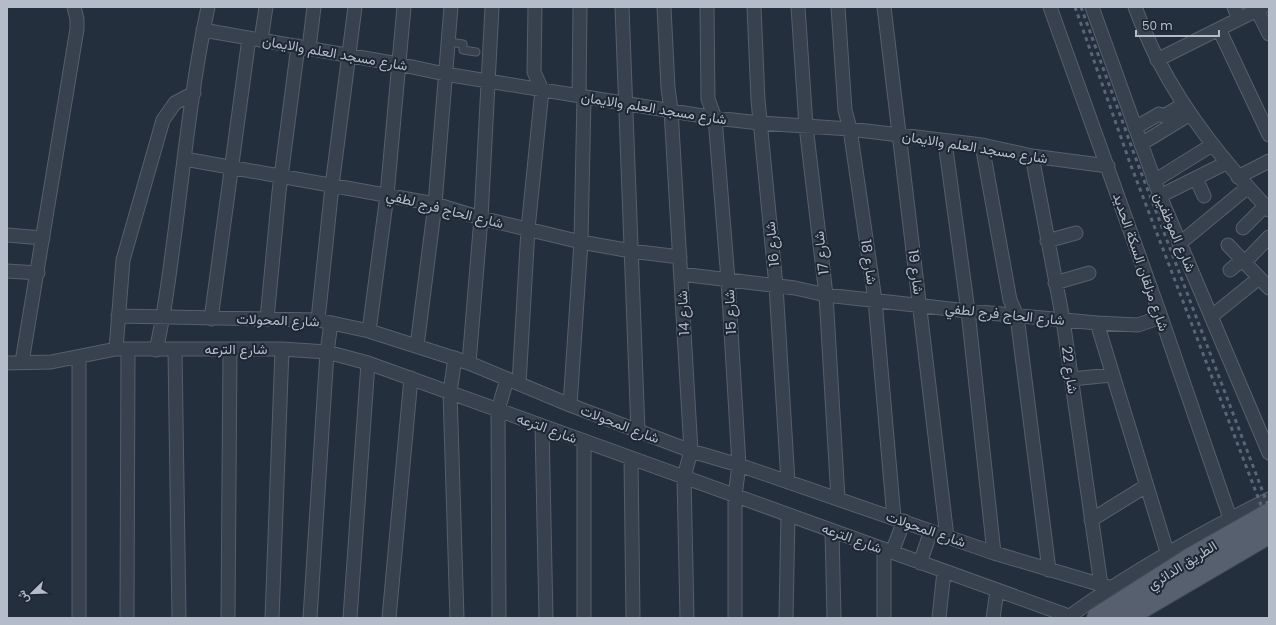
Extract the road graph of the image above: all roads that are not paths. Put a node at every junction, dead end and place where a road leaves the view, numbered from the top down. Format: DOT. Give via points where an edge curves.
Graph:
graph roads {
  1 [pos="74,7"];
  2 [pos="208,7"];
  3 [pos="266,7"];
  4 [pos="314,7"];
  5 [pos="355,7"];
  6 [pos="404,7"];
  7 [pos="451,7"];
  8 [pos="492,7"];
  9 [pos="535,7"];
  10 [pos="580,7"];
  11 [pos="622,7"];
  12 [pos="664,7"];
  13 [pos="707,7"];
  14 [pos="754,7"];
  15 [pos="798,7"];
  16 [pos="838,7"];
  17 [pos="884,7"];
  18 [pos="1050,7"];
  19 [pos="1092,7"];
  20 [pos="1135,7"];
  21 [pos="1260,8"];
  22 [pos="1237,13"];
  23 [pos="1219,29"];
  24 [pos="203,30"];
  25 [pos="1269,34"];
  26 [pos="255,39"];
  27 [pos="449,42"];
  28 [pos="304,47"];
  29 [pos="476,52"];
  30 [pos="349,55"];
  31 [pos="1157,60"];
  32 [pos="398,64"];
  33 [pos="445,74"];
  34 [pos="488,80"];
  35 [pos="542,90"];
  36 [pos="194,93"];
  37 [pos="582,97"];
  38 [pos="625,103"];
  39 [pos="1187,109"];
  40 [pos="671,110"];
  41 [pos="715,118"];
  42 [pos="760,123"];
  43 [pos="806,126"];
  44 [pos="1135,128"];
  45 [pos="850,129"];
  46 [pos="898,135"];
  47 [pos="1269,135"];
  48 [pos="945,142"];
  49 [pos="1141,144"];
  50 [pos="982,145"];
  51 [pos="1212,145"];
  52 [pos="1032,156"];
  53 [pos="185,159"];
  54 [pos="1269,161"];
  55 [pos="1226,163"];
  56 [pos="1108,166"];
  57 [pos="231,167"];
  58 [pos="282,177"];
  59 [pos="1238,177"];
  60 [pos="1196,178"];
  61 [pos="1154,181"];
  62 [pos="332,186"];
  63 [pos="1248,187"];
  64 [pos="387,195"];
  65 [pos="1160,196"];
  66 [pos="1204,196"];
  67 [pos="435,204"];
  68 [pos="1267,208"];
  69 [pos="481,218"];
  70 [pos="1243,228"];
  71 [pos="528,229"];
  72 [pos="1076,233"];
  73 [pos="7,235"];
  74 [pos="1269,237"];
  75 [pos="43,238"];
  76 [pos="1047,241"];
  77 [pos="581,242"];
  78 [pos="1179,244"];
  79 [pos="1228,245"];
  80 [pos="632,251"];
  81 [pos="680,257"];
  82 [pos="1243,261"];
  83 [pos="7,270"];
  84 [pos="1230,270"];
  85 [pos="38,273"];
  86 [pos="1089,273"];
  87 [pos="681,274"];
  88 [pos="728,280"];
  89 [pos="1055,283"];
  90 [pos="1266,285"];
  91 [pos="776,286"];
  92 [pos="826,295"];
  93 [pos="875,300"];
  94 [pos="920,306"];
  95 [pos="968,311"];
  96 [pos="118,316"];
  97 [pos="1017,316"];
  98 [pos="1212,316"];
  99 [pos="164,317"];
  100 [pos="1161,317"];
  101 [pos="211,318"];
  102 [pos="267,318"];
  103 [pos="1063,320"];
  104 [pos="324,321"];
  105 [pos="1097,323"];
  106 [pos="369,331"];
  107 [pos="417,346"];
  108 [pos="122,349"];
  109 [pos="230,349"];
  110 [pos="282,349"];
  111 [pos="156,350"];
  112 [pos="175,350"];
  113 [pos="327,352"];
  114 [pos="79,358"];
  115 [pos="455,358"];
  116 [pos="22,362"];
  117 [pos="7,363"];
  118 [pos="368,363"];
  119 [pos="469,363"];
  120 [pos="1111,375"];
  121 [pos="411,378"];
  122 [pos="1072,379"];
  123 [pos="513,381"];
  124 [pos="450,392"];
  125 [pos="570,405"];
  126 [pos="498,410"];
  127 [pos="542,426"];
  128 [pos="638,431"];
  129 [pos="584,441"];
  130 [pos="692,451"];
  131 [pos="1269,453"];
  132 [pos="631,458"];
  133 [pos="739,465"];
  134 [pos="684,477"];
  135 [pos="788,482"];
  136 [pos="1146,486"];
  137 [pos="735,496"];
  138 [pos="838,499"];
  139 [pos="1269,499"];
  140 [pos="1269,514"];
  141 [pos="788,515"];
  142 [pos="1230,518"];
  143 [pos="899,520"];
  144 [pos="1091,520"];
  145 [pos="832,531"];
  146 [pos="931,531"];
  147 [pos="1269,533"];
  148 [pos="947,537"];
  149 [pos="888,551"];
  150 [pos="994,553"];
  151 [pos="1168,555"];
  152 [pos="920,563"];
  153 [pos="1050,570"];
  154 [pos="944,571"];
  155 [pos="1106,587"];
  156 [pos="997,590"];
  157 [pos="1095,609"];
  158 [pos="1068,617"];
  159 [pos="80,618"];
  160 [pos="127,618"];
  161 [pos="179,618"];
  162 [pos="228,618"];
  163 [pos="272,618"];
  164 [pos="310,618"];
  165 [pos="350,618"];
  166 [pos="389,618"];
  167 [pos="457,618"];
  168 [pos="499,618"];
  169 [pos="546,618"];
  170 [pos="584,618"];
  171 [pos="633,618"];
  172 [pos="687,618"];
  173 [pos="735,618"];
  174 [pos="786,618"];
  175 [pos="834,618"];
  176 [pos="884,618"];
  177 [pos="939,618"];
  178 [pos="993,618"];
  179 [pos="1125,618"];
  1 -- 75 [label="street" via="77,29"];
  2 -- 24 [label="street"];
  3 -- 26 [label="street"];
  4 -- 28 [label="street"];
  5 -- 30 [label="street"];
  6 -- 32 [label="street"];
  7 -- 27 [label="street"];
  8 -- 34 [label="street"];
  9 -- 35 [label="street" via="534,72"];
  10 -- 37 [label="street"];
  11 -- 38 [label="street"];
  12 -- 40 [label="street, شارع 14"];
  13 -- 41 [label="street, شارع 15" via="708,99"];
  14 -- 42 [label="street, شارع 16"];
  15 -- 43 [label="street, شارع 17"];
  16 -- 45 [label="street, شارع 18" via="845,110"];
  17 -- 46 [label="street, شارع 19"];
  18 -- 56 [label="street, شارع مزلقان السكة الحديد"];
  19 -- 44 [label="street, شارع الموظفين"];
  20 -- 31 [label="street"];
  21 -- 22 [label="street"];
  21 -- 25 [label="street"];
  22 -- 23 [label="street"];
  23 -- 31 [label="street"];
  23 -- 47 [label="street"];
  24 -- 26 [label="street, شارع مسجد العلم والايمان"];
  24 -- 36 [label="street"];
  26 -- 28 [label="street, شارع مسجد العلم والايمان"];
  26 -- 57 [label="street"];
  27 -- 29 [label="lane" via="463,44 463,50"];
  27 -- 33 [label="street"];
  28 -- 30 [label="street, شارع مسجد العلم والايمان"];
  28 -- 58 [label="street"];
  30 -- 32 [label="street, شارع مسجد العلم والايمان"];
  30 -- 62 [label="street"];
  31 -- 39 [label="street"];
  32 -- 33 [label="street, شارع مسجد العلم والايمان"];
  32 -- 64 [label="street"];
  33 -- 34 [label="street, شارع مسجد العلم والايمان"];
  33 -- 67 [label="street"];
  34 -- 35 [label="street, شارع مسجد العلم والايمان"];
  34 -- 69 [label="street"];
  35 -- 37 [label="street, شارع مسجد العلم والايمان"];
  35 -- 71 [label="street"];
  36 -- 53 [label="street"];
  36 -- 96 [label="street" via="176,103 163,120 123,260"];
  37 -- 38 [label="street, شارع مسجد العلم والايمان"];
  37 -- 77 [label="street"];
  38 -- 40 [label="street, شارع مسجد العلم والايمان"];
  38 -- 80 [label="street"];
  39 -- 44 [label="street" via="1164,116 1159,114"];
  39 -- 49 [label="street"];
  39 -- 51 [label="street"];
  40 -- 41 [label="street, شارع مسجد العلم والايمان"];
  40 -- 81 [label="street, شارع 14"];
  41 -- 42 [label="street, شارع مسجد العلم والايمان"];
  41 -- 88 [label="street, شارع 15"];
  42 -- 43 [label="street, شارع مسجد العلم والايمان"];
  42 -- 91 [label="street, شارع 16"];
  43 -- 45 [label="street, شارع مسجد العلم والايمان"];
  43 -- 92 [label="street, شارع 17"];
  44 -- 49 [label="street, شارع الموظفين"];
  45 -- 46 [label="street, شارع مسجد العلم والايمان"];
  45 -- 93 [label="street, شارع 18"];
  46 -- 48 [label="street, شارع مسجد العلم والايمان"];
  46 -- 94 [label="street, شارع 19"];
  48 -- 50 [label="street, شارع مسجد العلم والايمان"];
  48 -- 95 [label="street"];
  49 -- 61 [label="street, شارع الموظفين"];
  50 -- 52 [label="street, شارع مسجد العلم والايمان"];
  50 -- 97 [label="street" via="1010,300"];
  51 -- 55 [label="street"];
  51 -- 61 [label="street"];
  52 -- 56 [label="street, شارع مسجد العلم والايمان"];
  52 -- 76 [label="street, شارع 22"];
  53 -- 57 [label="street, شارع الحاج فرج لطفي"];
  53 -- 99 [label="street"];
  54 -- 59 [label="street"];
  55 -- 59 [label="street"];
  55 -- 60 [label="street"];
  56 -- 100 [label="street, شارع مزلقان السكة الحديد"];
  57 -- 58 [label="street, شارع الحاج فرج لطفي"];
  57 -- 101 [label="street"];
  58 -- 62 [label="street, شارع الحاج فرج لطفي"];
  58 -- 102 [label="street"];
  59 -- 63 [label="street"];
  60 -- 65 [label="street"];
  60 -- 66 [label="street"];
  61 -- 65 [label="street, شارع الموظفين"];
  62 -- 64 [label="street, شارع الحاج فرج لطفي"];
  62 -- 104 [label="street"];
  63 -- 68 [label="street"];
  63 -- 78 [label="street"];
  64 -- 67 [label="street, شارع الحاج فرج لطفي"];
  64 -- 106 [label="street"];
  65 -- 78 [label="street, شارع الموظفين"];
  67 -- 69 [label="street, شارع الحاج فرج لطفي"];
  67 -- 107 [label="street"];
  68 -- 70 [label="street"];
  69 -- 71 [label="street, شارع الحاج فرج لطفي"];
  69 -- 119 [label="street"];
  71 -- 77 [label="street, شارع الحاج فرج لطفي"];
  71 -- 123 [label="street"];
  72 -- 76 [label="street"];
  73 -- 75 [label="street"];
  74 -- 82 [label="street"];
  75 -- 85 [label="street"];
  76 -- 89 [label="street, شارع 22"];
  77 -- 80 [label="street, شارع الحاج فرج لطفي"];
  77 -- 125 [label="street"];
  78 -- 98 [label="street, شارع الموظفين"];
  79 -- 82 [label="street"];
  80 -- 81 [label="street, شارع الحاج فرج لطفي"];
  80 -- 128 [label="street"];
  81 -- 87 [label="street, شارع 14"];
  82 -- 84 [label="street"];
  82 -- 90 [label="street"];
  83 -- 85 [label="street"];
  85 -- 116 [label="street"];
  86 -- 89 [label="street"];
  87 -- 88 [label="street, شارع الحاج فرج لطفي"];
  87 -- 130 [label="street, شارع 14"];
  88 -- 91 [label="street, شارع الحاج فرج لطفي"];
  88 -- 133 [label="street, شارع 15"];
  89 -- 103 [label="street, شارع 22"];
  90 -- 98 [label="street"];
  91 -- 92 [label="street, شارع الحاج فرج لطفي"];
  91 -- 135 [label="street, شارع 16"];
  92 -- 93 [label="street, شارع الحاج فرج لطفي"];
  92 -- 138 [label="street, شارع 17"];
  93 -- 94 [label="street, شارع الحاج فرج لطفي"];
  93 -- 143 [label="street, شارع 18"];
  94 -- 95 [label="street, شارع الحاج فرج لطفي"];
  94 -- 148 [label="street, شارع 19"];
  95 -- 97 [label="street, شارع الحاج فرج لطفي"];
  95 -- 150 [label="street"];
  96 -- 99 [label="street, شارع المحولات"];
  96 -- 108 [label="street"];
  97 -- 103 [label="street, شارع الحاج فرج لطفي"];
  97 -- 153 [label="street"];
  98 -- 131 [label="street, شارع الموظفين"];
  99 -- 101 [label="street, شارع المحولات"];
  99 -- 111 [label="street"];
  100 -- 105 [label="street, شارع الحاج فرج لطفي" via="1138,325"];
  100 -- 142 [label="street, شارع مزلقان السكة الحديد"];
  101 -- 102 [label="street, شارع المحولات"];
  102 -- 104 [label="street, شارع المحولات"];
  103 -- 105 [label="street, شارع الحاج فرج لطفي"];
  103 -- 122 [label="street, شارع 22"];
  104 -- 106 [label="street, شارع المحولات"];
  104 -- 113 [label="street"];
  105 -- 120 [label="street"];
  106 -- 107 [label="street, شارع المحولات"];
  107 -- 115 [label="street, شارع المحولات"];
  108 -- 111 [label="street, شارع الترعه"];
  108 -- 114 [label="street, شارع الترعه" via="104,350"];
  108 -- 160 [label="street"];
  109 -- 110 [label="street, شارع الترعه"];
  109 -- 112 [label="street, شارع الترعه"];
  109 -- 162 [label="street"];
  110 -- 113 [label="street, شارع الترعه"];
  110 -- 163 [label="street"];
  111 -- 112 [label="street, شارع الترعه"];
  112 -- 161 [label="street"];
  113 -- 118 [label="street, شارع الترعه"];
  113 -- 164 [label="street"];
  114 -- 116 [label="street, شارع الترعه" via="51,362"];
  114 -- 159 [label="street"];
  115 -- 119 [label="street, شارع المحولات"];
  115 -- 124 [label="street"];
  116 -- 117 [label="street, شارع الترعه"];
  118 -- 121 [label="street, شارع الترعه"];
  118 -- 165 [label="street"];
  119 -- 123 [label="street, شارع المحولات"];
  120 -- 122 [label="street"];
  120 -- 136 [label="street"];
  121 -- 124 [label="street, شارع الترعه"];
  121 -- 166 [label="street"];
  122 -- 144 [label="street, شارع 22"];
  123 -- 125 [label="street, شارع المحولات"];
  123 -- 126 [label="street"];
  124 -- 126 [label="street, شارع الترعه"];
  124 -- 167 [label="street"];
  125 -- 128 [label="street, شارع المحولات"];
  126 -- 127 [label="street, شارع الترعه"];
  126 -- 168 [label="street"];
  127 -- 129 [label="street, شارع الترعه"];
  127 -- 169 [label="street"];
  128 -- 130 [label="street, شارع المحولات"];
  129 -- 132 [label="street, شارع الترعه"];
  129 -- 170 [label="street"];
  130 -- 133 [label="street, شارع المحولات"];
  130 -- 134 [label="street, شارع 14"];
  132 -- 134 [label="street, شارع الترعه"];
  132 -- 171 [label="street"];
  133 -- 135 [label="street, شارع المحولات"];
  133 -- 137 [label="street, شارع 15"];
  134 -- 137 [label="street, شارع الترعه"];
  134 -- 172 [label="street, شارع 14"];
  135 -- 138 [label="street, شارع المحولات"];
  136 -- 144 [label="street"];
  136 -- 151 [label="street"];
  137 -- 141 [label="street, شارع الترعه"];
  137 -- 173 [label="street, شارع 15"];
  138 -- 143 [label="street, شارع المحولات"];
  139 -- 142 [label="street"];
  140 -- 157 [label="main road, الطريق الدائري, bridge"];
  141 -- 145 [label="street, شارع الترعه"];
  141 -- 174 [label="street"];
  142 -- 151 [label="street"];
  143 -- 146 [label="street, شارع المحولات"];
  143 -- 149 [label="street"];
  144 -- 155 [label="street, شارع 22"];
  145 -- 149 [label="street, شارع الترعه"];
  145 -- 175 [label="street"];
  146 -- 148 [label="street, شارع المحولات"];
  146 -- 152 [label="street"];
  147 -- 179 [label="main road, الطريق الدائري, bridge"];
  148 -- 150 [label="street, شارع المحولات"];
  149 -- 152 [label="street, شارع الترعه"];
  149 -- 176 [label="street"];
  150 -- 153 [label="street, شارع المحولات"];
  151 -- 155 [label="street"];
  152 -- 154 [label="street, شارع الترعه"];
  153 -- 155 [label="street, شارع المحولات"];
  154 -- 156 [label="street, شارع الترعه"];
  154 -- 177 [label="street"];
  155 -- 157 [label="street"];
  156 -- 158 [label="street, شارع الترعه"];
  156 -- 178 [label="street"];
  157 -- 158 [label="street"];
  157 -- 179 [label="street"];
}
